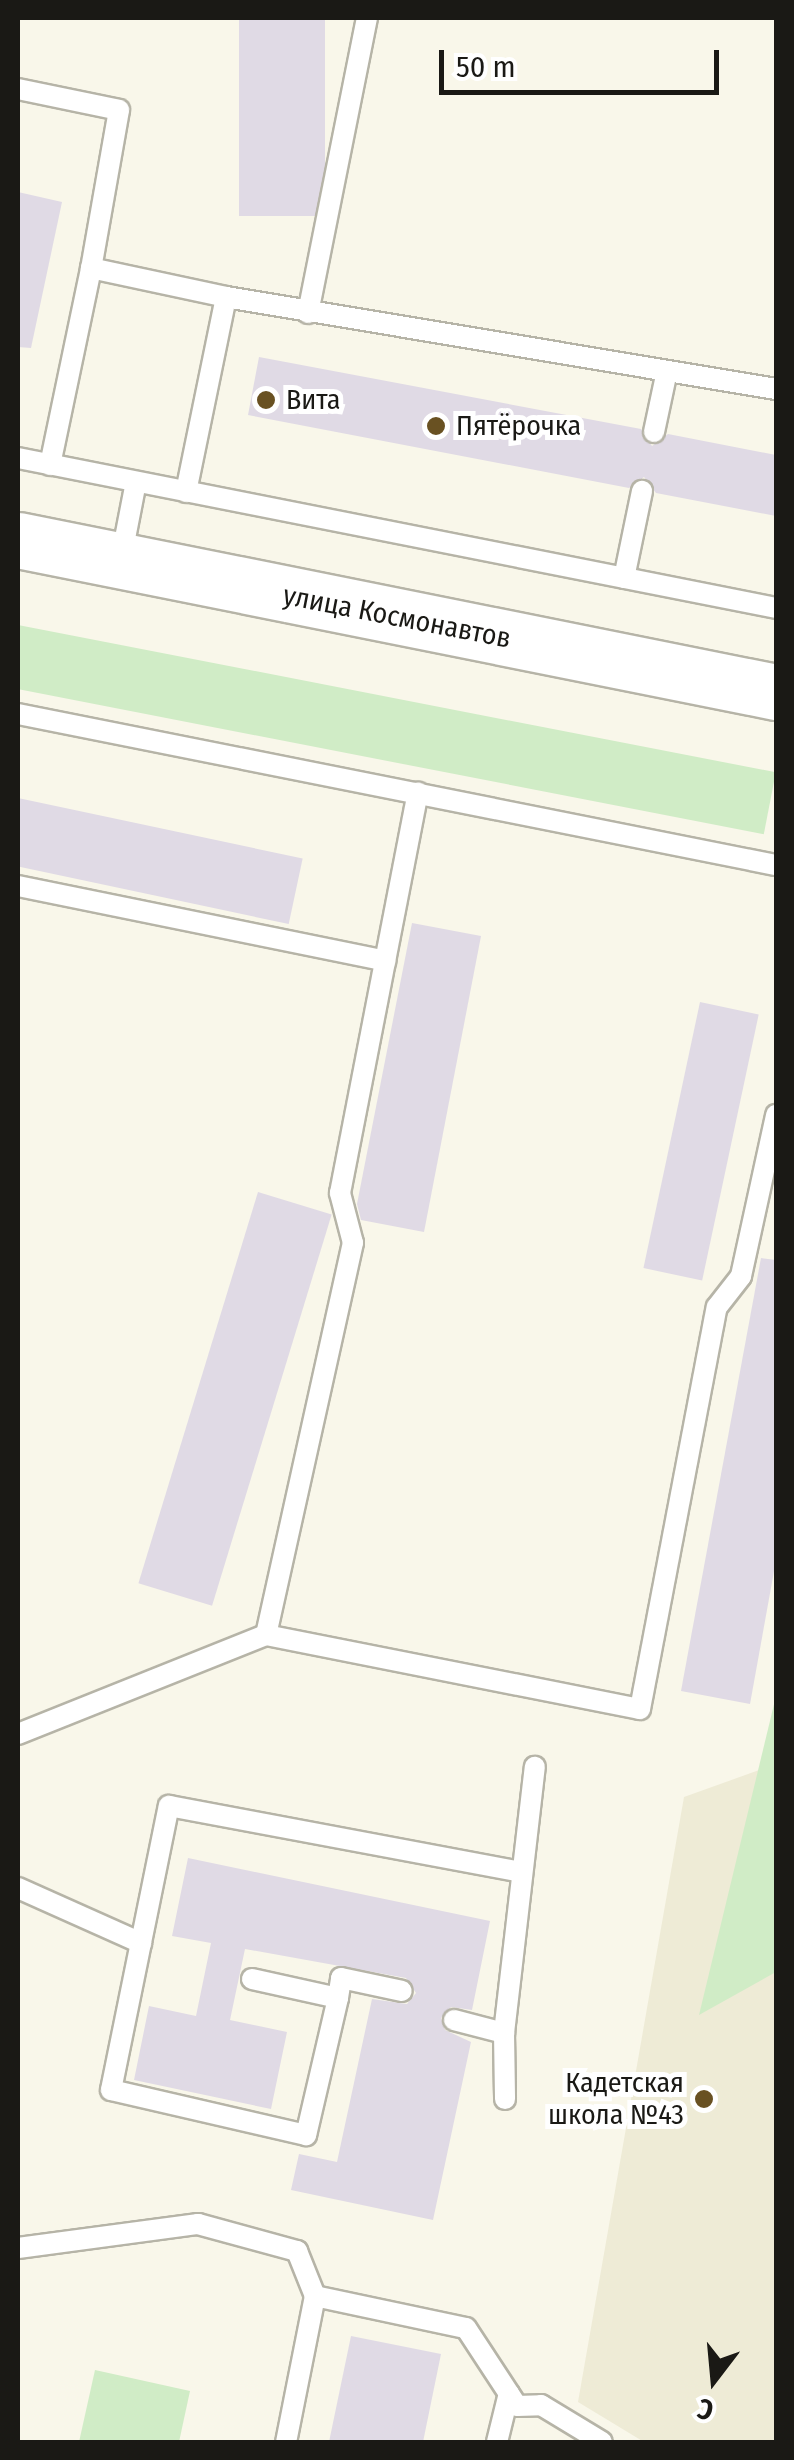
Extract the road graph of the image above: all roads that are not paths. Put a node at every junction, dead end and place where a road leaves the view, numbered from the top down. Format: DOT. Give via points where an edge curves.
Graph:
graph roads {
  1 [pos="368,18"];
  2 [pos="18,89"];
  3 [pos="90,268"];
  4 [pos="226,297"];
  5 [pos="308,313"];
  6 [pos="667,372"];
  7 [pos="776,389"];
  8 [pos="654,432"];
  9 [pos="18,458"];
  10 [pos="50,465"];
  11 [pos="136,482"];
  12 [pos="642,490"];
  13 [pos="186,492"];
  14 [pos="18,540"];
  15 [pos="121,562"];
  16 [pos="624,578"];
  17 [pos="776,608"];
  18 [pos="776,692"];
  19 [pos="18,714"];
  20 [pos="418,793"];
  21 [pos="776,865"];
  22 [pos="18,886"];
  23 [pos="385,960"];
  24 [pos="776,1115"];
  25 [pos="266,1635"];
  26 [pos="18,1734"];
  27 [pos="536,1767"];
  28 [pos="518,1871"];
  29 [pos="18,1888"];
  30 [pos="140,1944"];
  31 [pos="252,1979"];
  32 [pos="402,1991"];
  33 [pos="338,1998"];
  34 [pos="454,2020"];
  35 [pos="504,2033"];
  36 [pos="505,2099"];
  37 [pos="18,2248"];
  38 [pos="315,2296"];
  39 [pos="509,2393"];
  40 [pos="286,2442"];
  41 [pos="497,2442"];
  42 [pos="602,2442"];
  1 -- 5 [label="lane"];
  2 -- 3 [label="lane" via="119,110"];
  3 -- 4 [label="lane"];
  3 -- 10 [label="lane"];
  4 -- 5 [label="lane"];
  4 -- 13 [label="lane"];
  5 -- 6 [label="lane"];
  6 -- 7 [label="lane"];
  6 -- 8 [label="lane"];
  9 -- 10 [label="lane"];
  10 -- 11 [label="lane"];
  11 -- 13 [label="lane"];
  11 -- 15 [label="lane"];
  12 -- 16 [label="lane"];
  13 -- 16 [label="lane"];
  14 -- 15 [label="main road, улица Космонавтов"];
  15 -- 18 [label="main road, улица Космонавтов"];
  16 -- 17 [label="lane"];
  19 -- 20 [label="lane"];
  20 -- 21 [label="lane"];
  20 -- 23 [label="lane"];
  22 -- 23 [label="lane"];
  23 -- 25 [label="lane" via="340,1192 353,1243"];
  24 -- 25 [label="lane" via="741,1276 718,1307 640,1709"];
  25 -- 26 [label="lane"];
  27 -- 28 [label="lane"];
  28 -- 30 [label="lane" via="169,1806"];
  28 -- 35 [label="lane"];
  29 -- 30 [label="lane"];
  30 -- 33 [label="lane" via="110,2090 306,2134"];
  31 -- 33 [label="lane"];
  32 -- 33 [label="lane" via="341,1978"];
  34 -- 35 [label="lane"];
  35 -- 36 [label="lane"];
  37 -- 38 [label="lane" via="198,2224 297,2251"];
  38 -- 39 [label="lane" via="466,2328"];
  38 -- 40 [label="lane"];
  39 -- 41 [label="lane"];
  39 -- 42 [label="lane" via="517,2406 541,2406"];
}
